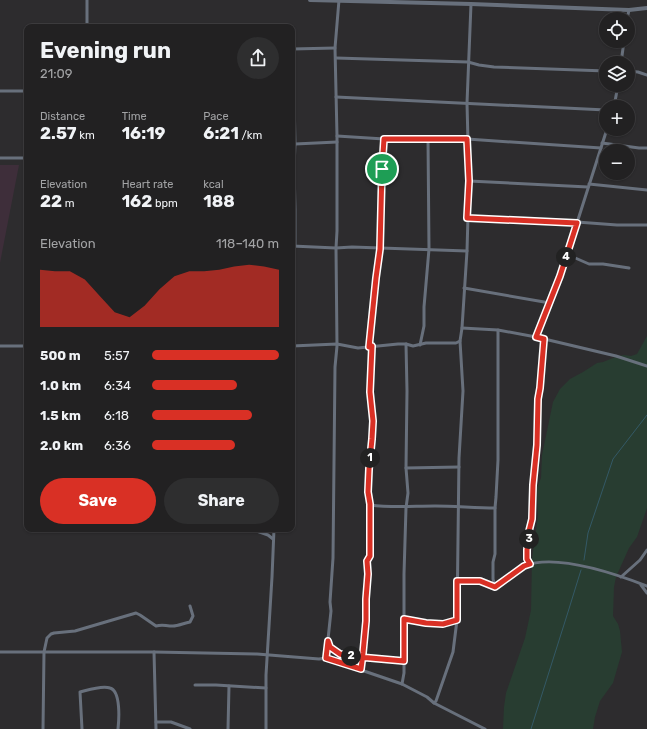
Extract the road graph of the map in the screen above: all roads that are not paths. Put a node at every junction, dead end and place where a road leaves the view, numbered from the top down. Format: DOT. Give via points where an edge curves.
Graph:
graph roads {
  1 [pos="86,0"];
  2 [pos="310,0"];
  3 [pos="339,0"];
  4 [pos="470,2"];
  5 [pos="647,8"];
  6 [pos="629,10"];
  7 [pos="87,24"];
  8 [pos="335,48"];
  9 [pos="295,49"];
  10 [pos="336,58"];
  11 [pos="468,62"];
  12 [pos="599,71"];
  13 [pos="635,72"];
  14 [pos="647,75"];
  15 [pos="0,91"];
  16 [pos="24,92"];
  17 [pos="336,97"];
  18 [pos="467,103"];
  19 [pos="599,110"];
  20 [pos="337,136"];
  21 [pos="605,136"];
  22 [pos="384,139"];
  23 [pos="428,139"];
  24 [pos="467,139"];
  25 [pos="337,142"];
  26 [pos="295,144"];
  27 [pos="602,144"];
  28 [pos="599,148"];
  29 [pos="635,148"];
  30 [pos="647,148"];
  31 [pos="599,154"];
  32 [pos="0,158"];
  33 [pos="24,158"];
  34 [pos="469,181"];
  35 [pos="588,186"];
  36 [pos="647,190"];
  37 [pos="467,218"];
  38 [pos="577,223"];
  39 [pos="647,225"];
  40 [pos="295,246"];
  41 [pos="336,248"];
  42 [pos="380,249"];
  43 [pos="429,249"];
  44 [pos="466,251"];
  45 [pos="567,254"];
  46 [pos="629,268"];
  47 [pos="464,288"];
  48 [pos="550,303"];
  49 [pos="462,328"];
  50 [pos="498,330"];
  51 [pos="536,337"];
  52 [pos="544,339"];
  53 [pos="460,341"];
  54 [pos="337,344"];
  55 [pos="406,344"];
  56 [pos="420,345"];
  57 [pos="0,346"];
  58 [pos="24,346"];
  59 [pos="295,346"];
  60 [pos="371,347"];
  61 [pos="647,366"];
  62 [pos="459,467"];
  63 [pos="406,468"];
  64 [pos="370,504"];
  65 [pos="459,507"];
  66 [pos="406,508"];
  67 [pos="495,508"];
  68 [pos="260,532"];
  69 [pos="274,532"];
  70 [pos="273,539"];
  71 [pos="647,550"];
  72 [pos="530,564"];
  73 [pos="621,577"];
  74 [pos="457,581"];
  75 [pos="640,584"];
  76 [pos="647,586"];
  77 [pos="495,587"];
  78 [pos="647,593"];
  79 [pos="190,606"];
  80 [pos="404,619"];
  81 [pos="457,620"];
  82 [pos="328,641"];
  83 [pos="0,652"];
  84 [pos="44,652"];
  85 [pos="154,652"];
  86 [pos="267,655"];
  87 [pos="362,657"];
  88 [pos="326,658"];
  89 [pos="404,661"];
  90 [pos="361,669"];
  91 [pos="402,684"];
  92 [pos="195,685"];
  93 [pos="229,686"];
  94 [pos="266,688"];
  95 [pos="434,703"];
  96 [pos="156,722"];
  97 [pos="43,729"];
  98 [pos="82,729"];
  99 [pos="118,729"];
  100 [pos="156,729"];
  101 [pos="190,729"];
  102 [pos="228,729"];
  103 [pos="266,729"];
  104 [pos="485,729"];
  1 -- 7 [label="street"];
  2 -- 3 [label="street"];
  3 -- 4 [label="street"];
  3 -- 8 [label="street"];
  4 -- 6 [label="street"];
  4 -- 11 [label="street"];
  5 -- 6 [label="street"];
  8 -- 9 [label="street"];
  8 -- 10 [label="street"];
  10 -- 11 [label="street"];
  10 -- 17 [label="street"];
  11 -- 12 [label="street" via="494,67"];
  11 -- 18 [label="street"];
  13 -- 14 [label="street"];
  15 -- 16 [label="street"];
  17 -- 18 [label="street"];
  17 -- 20 [label="street"];
  18 -- 19 [label="street"];
  18 -- 24 [label="street"];
  20 -- 22 [label="street"];
  20 -- 25 [label="street"];
  21 -- 27 [label="street"];
  22 -- 23 [label="street"];
  22 -- 42 [label="street"];
  23 -- 24 [label="street"];
  23 -- 43 [label="street"];
  24 -- 28 [label="street"];
  24 -- 34 [label="street"];
  25 -- 26 [label="street"];
  25 -- 41 [label="street"];
  29 -- 30 [label="street"];
  31 -- 35 [label="street"];
  32 -- 33 [label="street"];
  34 -- 35 [label="street"];
  34 -- 37 [label="street"];
  35 -- 36 [label="street"];
  35 -- 38 [label="street"];
  37 -- 38 [label="street"];
  37 -- 44 [label="street"];
  38 -- 39 [label="street"];
  38 -- 45 [label="street"];
  40 -- 41 [label="street"];
  41 -- 42 [label="street"];
  41 -- 54 [label="street"];
  42 -- 43 [label="street"];
  42 -- 60 [label="street"];
  43 -- 44 [label="street"];
  43 -- 56 [label="street" via="424,326"];
  44 -- 47 [label="street"];
  45 -- 46 [label="street" via="589,264"];
  45 -- 48 [label="street"];
  47 -- 48 [label="street"];
  47 -- 49 [label="street"];
  48 -- 51 [label="street"];
  49 -- 50 [label="street"];
  49 -- 53 [label="street"];
  50 -- 51 [label="street"];
  50 -- 67 [label="street" via="498,460"];
  51 -- 52 [label="street"];
  52 -- 61 [label="street" via="610,354"];
  52 -- 72 [label="street" via="532,519 527,550"];
  53 -- 56 [label="street"];
  53 -- 62 [label="street" via="463,391"];
  54 -- 59 [label="street"];
  54 -- 60 [label="street" via="358,348"];
  54 -- 82 [label="street" via="333,558"];
  55 -- 56 [label="street"];
  55 -- 60 [label="street"];
  55 -- 63 [label="street"];
  57 -- 58 [label="street"];
  60 -- 64 [label="street" via="370,392 373,421 368,492"];
  62 -- 63 [label="street"];
  62 -- 65 [label="street"];
  63 -- 66 [label="street"];
  64 -- 66 [label="street"];
  64 -- 87 [label="street" via="370,556 367,561 366,621"];
  65 -- 66 [label="street"];
  65 -- 67 [label="street"];
  65 -- 74 [label="street"];
  66 -- 80 [label="street"];
  67 -- 77 [label="street"];
  68 -- 70 [label="street"];
  69 -- 70 [label="street"];
  70 -- 86 [label="street"];
  71 -- 73 [label="street"];
  72 -- 73 [label="street" via="566,563"];
  72 -- 77 [label="street"];
  73 -- 75 [label="street"];
  74 -- 77 [label="street" via="480,581"];
  74 -- 81 [label="street"];
  75 -- 76 [label="street"];
  75 -- 78 [label="street"];
  79 -- 84 [label="street" via="193,616 190,622 156,626 136,613 76,631 51,634 47,638"];
  80 -- 81 [label="street" via="443,624"];
  80 -- 89 [label="street"];
  81 -- 95 [label="street" via="453,652"];
  82 -- 87 [label="street" via="330,647 340,654"];
  82 -- 88 [label="street"];
  83 -- 84 [label="street"];
  84 -- 85 [label="street"];
  84 -- 97 [label="street"];
  85 -- 86 [label="street"];
  85 -- 96 [label="street"];
  86 -- 88 [label="street"];
  86 -- 94 [label="street"];
  87 -- 89 [label="street"];
  87 -- 90 [label="street"];
  88 -- 90 [label="street"];
  89 -- 91 [label="street"];
  90 -- 91 [label="street"];
  91 -- 95 [label="street"];
  92 -- 93 [label="street"];
  93 -- 94 [label="street"];
  93 -- 102 [label="street"];
  94 -- 103 [label="street"];
  95 -- 104 [label="street"];
  96 -- 100 [label="street"];
  96 -- 101 [label="street" via="171,722"];
  98 -- 99 [label="street" via="80,692 110,688 117,695"];
}
